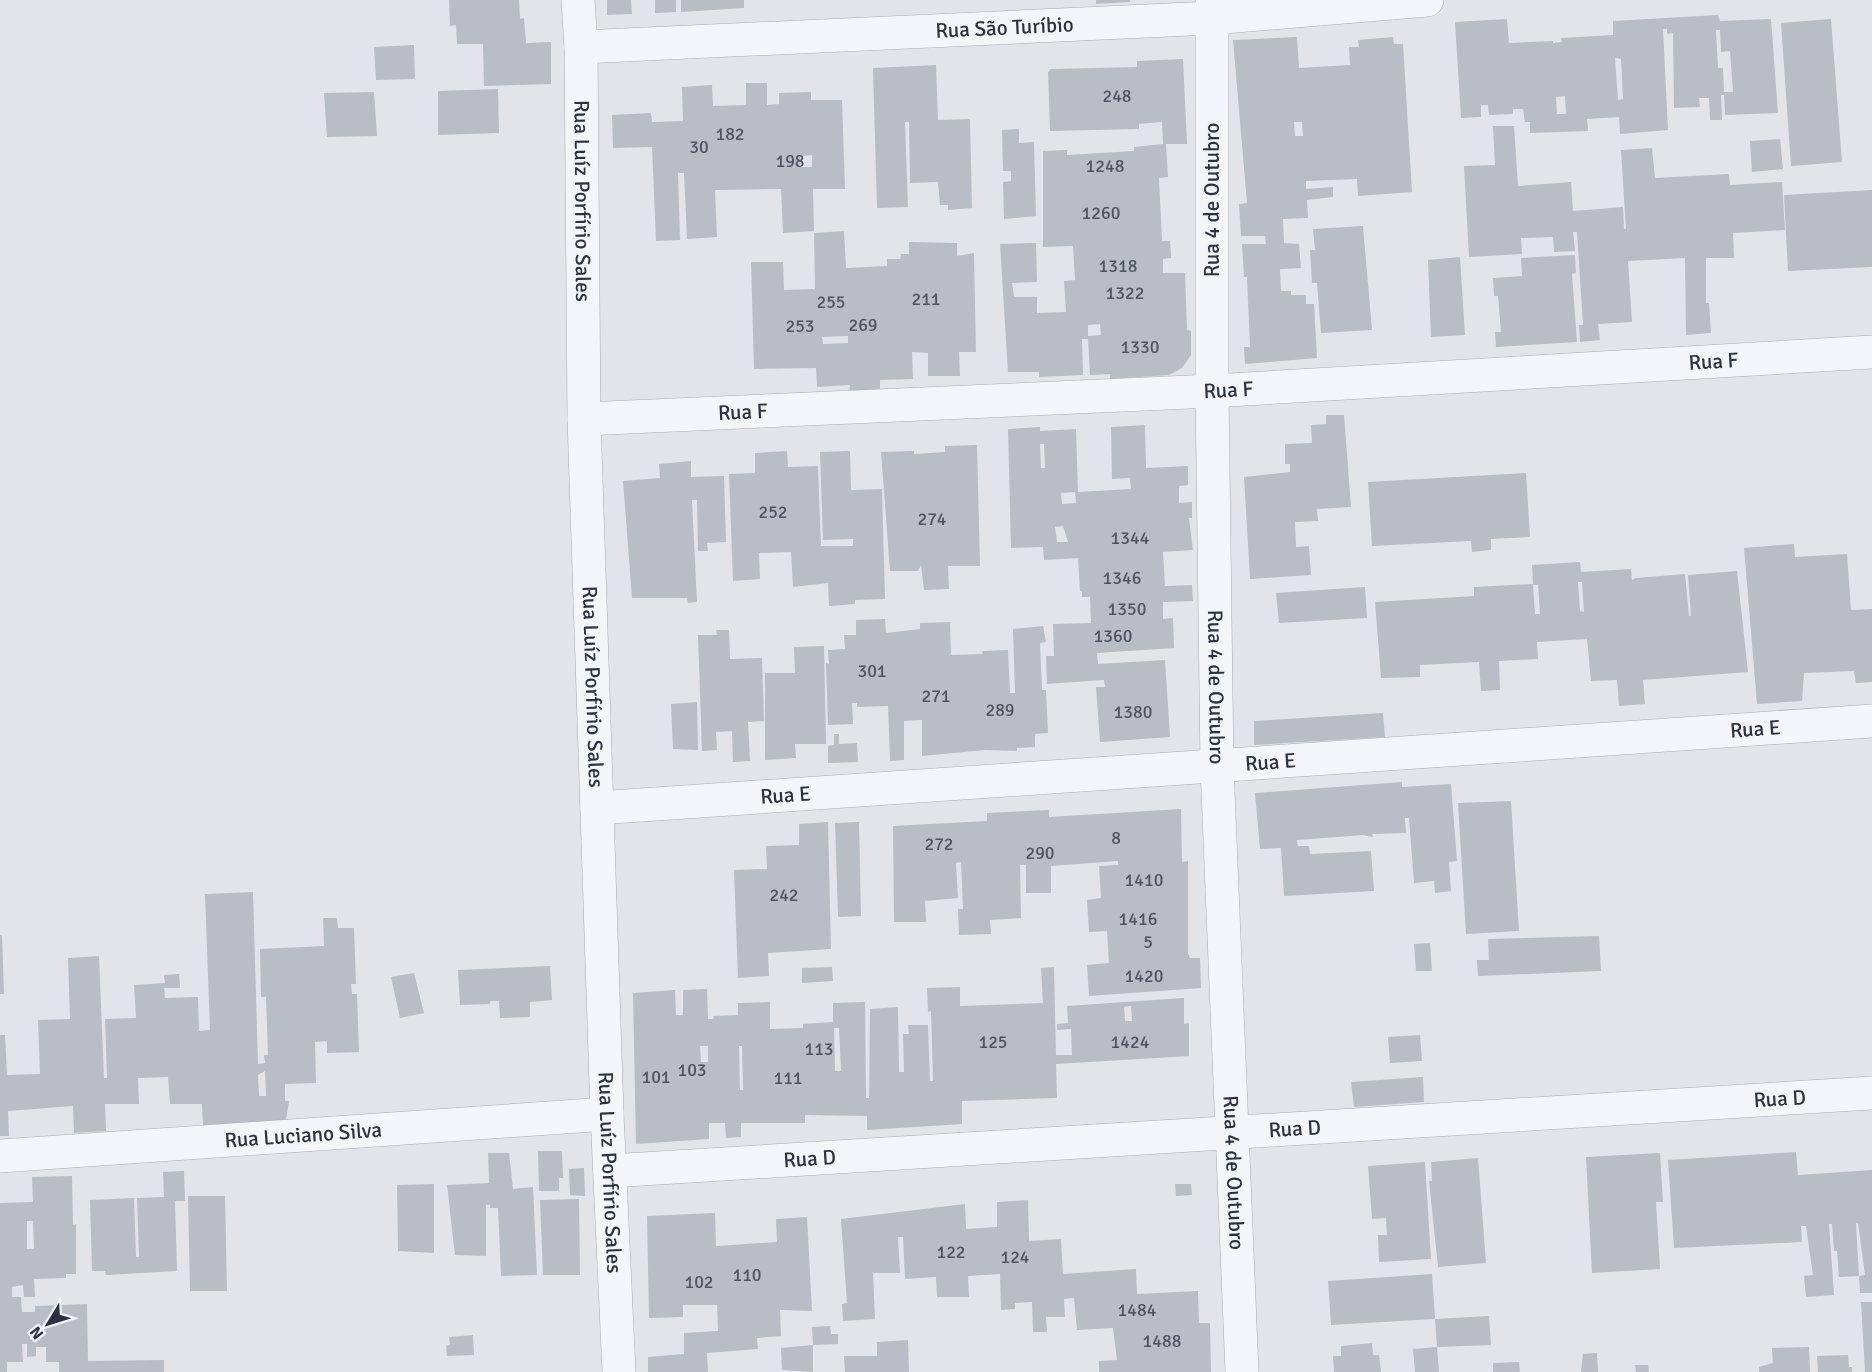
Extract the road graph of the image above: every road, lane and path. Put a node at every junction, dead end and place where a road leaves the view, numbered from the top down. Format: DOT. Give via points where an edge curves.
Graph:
graph roads {
  1 [pos="578,0"];
  2 [pos="1427,0"];
  3 [pos="1212,9"];
  4 [pos="581,47"];
  5 [pos="1872,352"];
  6 [pos="1212,391"];
  7 [pos="584,419"];
  8 [pos="1872,721"];
  9 [pos="1217,767"];
  10 [pos="597,808"];
  11 [pos="1872,1093"];
  12 [pos="607,1114"];
  13 [pos="1232,1133"];
  14 [pos="0,1156"];
  15 [pos="610,1171"];
  16 [pos="619,1372"];
  17 [pos="1242,1372"];
  1 -- 4 [label="street, Rua Luíz Porfírio Sales"];
  2 -- 3 [label="street, Rua São Turíbio"];
  3 -- 4 [label="street, Rua São Turíbio"];
  3 -- 6 [label="street, Rua 4 de Outubro"];
  4 -- 7 [label="street, Rua Luíz Porfírio Sales"];
  5 -- 6 [label="street, Rua F"];
  6 -- 7 [label="street, Rua F"];
  6 -- 9 [label="street, Rua 4 de Outubro"];
  7 -- 10 [label="street, Rua Luíz Porfírio Sales"];
  8 -- 9 [label="street, Rua E"];
  9 -- 10 [label="street, Rua E"];
  9 -- 13 [label="street, Rua 4 de Outubro"];
  10 -- 12 [label="street, Rua Luíz Porfírio Sales"];
  11 -- 13 [label="street, Rua D"];
  12 -- 14 [label="street, Rua Luciano Silva"];
  12 -- 15 [label="street, Rua Luíz Porfírio Sales"];
  13 -- 15 [label="street, Rua D"];
  13 -- 17 [label="street, Rua 4 de Outubro"];
  15 -- 16 [label="street, Rua Luíz Porfírio Sales"];
}
